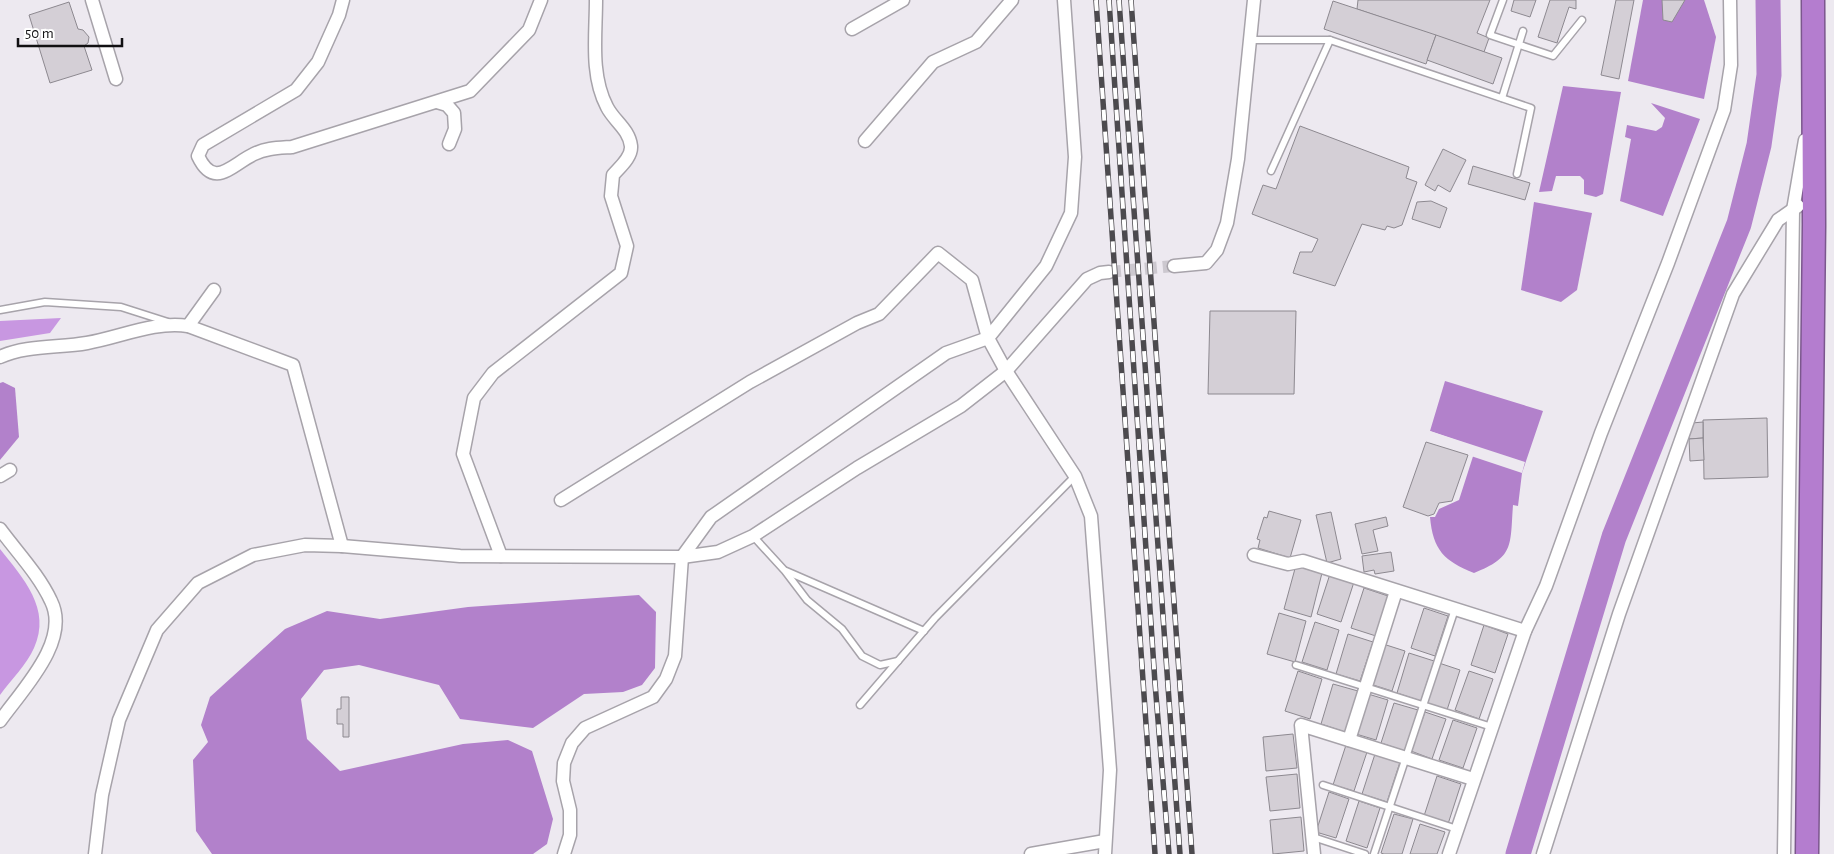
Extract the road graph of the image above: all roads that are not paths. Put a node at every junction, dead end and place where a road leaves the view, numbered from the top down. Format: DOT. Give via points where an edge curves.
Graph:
graph roads {
  1 [pos="92,0"];
  2 [pos="343,0"];
  3 [pos="541,0"];
  4 [pos="596,0"];
  5 [pos="903,0"];
  6 [pos="1012,0"];
  7 [pos="1064,0"];
  8 [pos="1254,0"];
  9 [pos="1503,0"];
  10 [pos="1730,0"];
  11 [pos="1813,0"];
  12 [pos="1582,20"];
  13 [pos="852,29"];
  14 [pos="1523,31"];
  15 [pos="1250,40"];
  16 [pos="1330,40"];
  17 [pos="1519,45"];
  18 [pos="116,79"];
  19 [pos="1814,96"];
  20 [pos="1502,98"];
  21 [pos="437,102"];
  22 [pos="865,141"];
  23 [pos="449,144"];
  24 [pos="1271,171"];
  25 [pos="1517,174"];
  26 [pos="1814,193"];
  27 [pos="1793,210"];
  28 [pos="1174,266"];
  29 [pos="1109,272"];
  30 [pos="214,290"];
  31 [pos="0,310"];
  32 [pos="171,324"];
  33 [pos="188,326"];
  34 [pos="988,338"];
  35 [pos="0,357"];
  36 [pos="1006,371"];
  37 [pos="1075,476"];
  38 [pos="561,500"];
  39 [pos="0,529"];
  40 [pos="753,536"];
  41 [pos="342,546"];
  42 [pos="1254,555"];
  43 [pos="501,556"];
  44 [pos="682,557"];
  45 [pos="785,571"];
  46 [pos="1396,591"];
  47 [pos="1456,609"];
  48 [pos="924,631"];
  49 [pos="1525,631"];
  50 [pos="898,661"];
  51 [pos="1296,666"];
  52 [pos="1366,687"];
  53 [pos="860,705"];
  54 [pos="1424,706"];
  55 [pos="0,721"];
  56 [pos="1492,727"];
  57 [pos="1349,740"];
  58 [pos="1406,758"];
  59 [pos="1473,779"];
  60 [pos="1323,785"];
  61 [pos="1390,807"];
  62 [pos="1457,829"];
  63 [pos="1312,837"];
  64 [pos="1105,848"];
  65 [pos="95,854"];
  66 [pos="564,854"];
  67 [pos="1031,854"];
  68 [pos="1314,854"];
  69 [pos="1365,854"];
  70 [pos="1374,854"];
  71 [pos="1449,854"];
  72 [pos="1543,854"];
  73 [pos="1784,854"];
  74 [pos="1807,854"];
  1 -- 18 [label="street"];
  2 -- 21 [label="street" via="318,62 296,90 203,145 198,156 203,168 210,173 223,173 270,148 292,147"];
  3 -- 21 [label="street" via="529,30 470,91"];
  4 -- 43 [label="street" via="596,74 606,107 627,134 631,148 625,163 613,174 611,196 627,246 621,273 493,373 474,398 463,454"];
  5 -- 13 [label="street"];
  6 -- 22 [label="street" via="976,42 933,62"];
  7 -- 34 [label="street" via="1075,156 1071,213 1046,266"];
  8 -- 15 [label="street"];
  9 -- 17 [label="lane" via="1490,35"];
  10 -- 49 [label="street" via="1730,64 1724,110 1546,586"];
  11 -- 19 [label="highway"];
  12 -- 17 [label="lane" via="1553,56"];
  14 -- 17 [label="lane"];
  15 -- 16 [label="lane"];
  15 -- 28 [label="street" via="1238,159 1227,223 1217,250 1206,263"];
  16 -- 20 [label="lane"];
  16 -- 24 [label="lane"];
  17 -- 20 [label="lane"];
  19 -- 26 [label="highway"];
  19 -- 27 [label="street"];
  20 -- 25 [label="lane" via="1531,108"];
  21 -- 23 [label="street" via="447,105 454,113 455,129"];
  26 -- 27 [label="street"];
  26 -- 74 [label="highway"];
  27 -- 72 [label="street" via="1778,220 1733,294 1619,614"];
  27 -- 73 [label="street"];
  29 -- 36 [label="street" via="1087,279"];
  30 -- 33 [label="street"];
  31 -- 32 [label="lane" via="45,302 120,307"];
  32 -- 33 [label="street"];
  32 -- 35 [label="street" via="88,343 31,349"];
  33 -- 41 [label="street" via="293,365"];
  34 -- 36 [label="street"];
  34 -- 38 [label="street" via="972,280 938,253 879,314 750,382"];
  34 -- 44 [label="street" via="946,353 711,517"];
  36 -- 37 [label="street"];
  36 -- 40 [label="street" via="961,406 857,468"];
  37 -- 48 [label="lane"];
  37 -- 64 [label="street" via="1091,525 1110,770"];
  39 -- 55 [label="street" via="52,602 57,624 52,644 38,669"];
  40 -- 44 [label="street" via="718,552"];
  40 -- 45 [label="lane"];
  41 -- 43 [label="street" via="460,556"];
  41 -- 65 [label="street" via="305,545 254,555 198,583 156,630 119,720 102,795"];
  42 -- 46 [label="street" via="1288,564 1303,561"];
  43 -- 44 [label="street"];
  44 -- 66 [label="street" via="675,656 666,679 653,697 585,728 572,743 564,763 563,781 570,810 570,835"];
  45 -- 48 [label="lane"];
  45 -- 50 [label="lane" via="807,600 842,629 862,656 880,665"];
  46 -- 47 [label="street"];
  46 -- 52 [label="street"];
  47 -- 49 [label="street"];
  47 -- 54 [label="lane"];
  48 -- 50 [label="lane"];
  49 -- 56 [label="street"];
  50 -- 53 [label="lane"];
  51 -- 52 [label="lane"];
  52 -- 54 [label="lane"];
  52 -- 57 [label="street"];
  54 -- 56 [label="lane"];
  54 -- 58 [label="lane"];
  56 -- 59 [label="street"];
  57 -- 58 [label="street"];
  57 -- 63 [label="street" via="1301,725"];
  58 -- 59 [label="street"];
  58 -- 61 [label="lane"];
  59 -- 62 [label="street"];
  60 -- 61 [label="lane"];
  61 -- 62 [label="lane"];
  61 -- 70 [label="lane"];
  62 -- 71 [label="street"];
  63 -- 68 [label="street"];
  63 -- 69 [label="lane"];
  64 -- 67 [label="street"];
}
